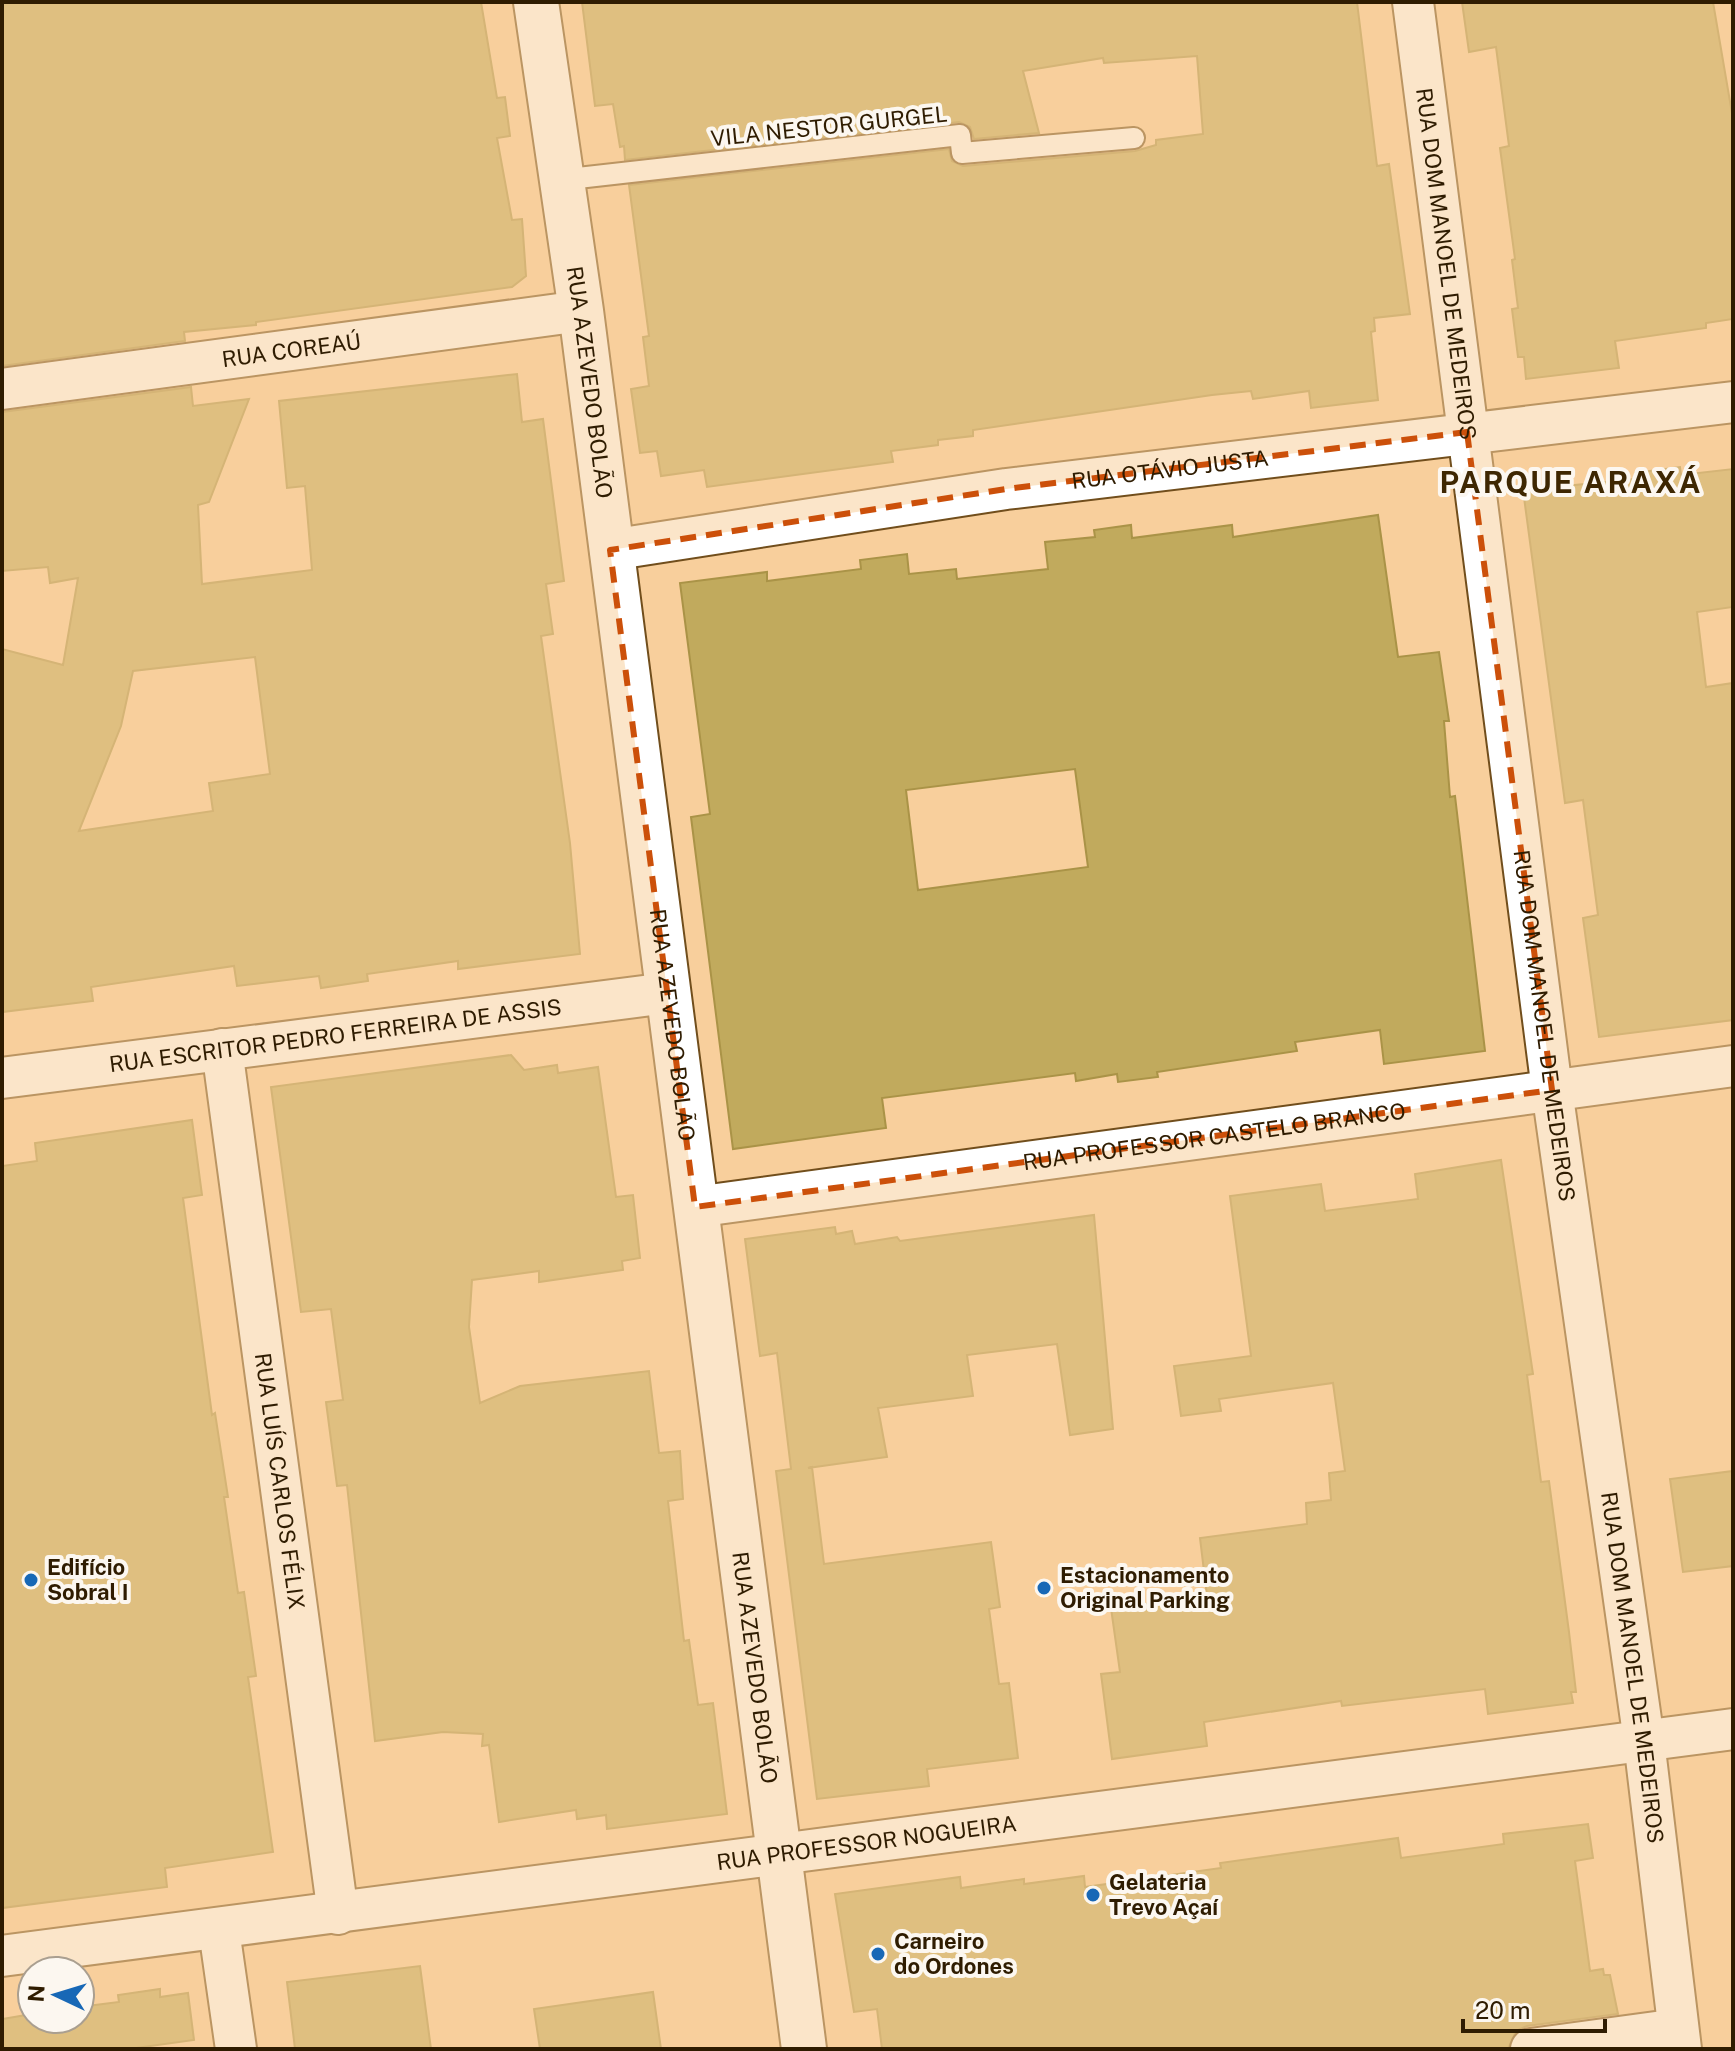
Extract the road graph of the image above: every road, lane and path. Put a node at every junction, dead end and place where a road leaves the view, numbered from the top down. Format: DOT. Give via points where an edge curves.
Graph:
graph roads {
  1 [pos="536,2"];
  2 [pos="1413,2"];
  3 [pos="1134,138"];
  4 [pos="560,180"];
  5 [pos="581,311"];
  6 [pos="2,389"];
  7 [pos="1733,402"];
  8 [pos="1467,432"];
  9 [pos="610,550"];
  10 [pos="667,993"];
  11 [pos="222,1049"];
  12 [pos="1733,1066"];
  13 [pos="2,1078"];
  14 [pos="1552,1090"];
  15 [pos="695,1207"];
  16 [pos="1733,1729"];
  17 [pos="1644,1741"];
  18 [pos="777,1854"];
  19 [pos="338,1914"];
  20 [pos="219,1930"];
  21 [pos="2,1956"];
  22 [pos="1680,2039"];
  23 [pos="236,2049"];
  24 [pos="804,2049"];
  25 [pos="1531,2049"];
  1 -- 4 [label="street, RUA AZEVEDO BOLÃO"];
  2 -- 8 [label="street, RUA DOM MANOEL DE MEDEIROS"];
  3 -- 4 [label="lane, VILA NESTOR GURGEL" via="962,153 960,135"];
  4 -- 5 [label="street, RUA AZEVEDO BOLÃO"];
  5 -- 6 [label="street, RUA COREAÚ"];
  5 -- 9 [label="street, RUA AZEVEDO BOLÃO"];
  7 -- 8 [label="street, RUA OTÁVIO JUSTA"];
  8 -- 9 [label="street, RUA OTÁVIO JUSTA" via="1006,489"];
  8 -- 14 [label="street, RUA DOM MANOEL DE MEDEIROS"];
  9 -- 10 [label="street, RUA AZEVEDO BOLÃO"];
  10 -- 11 [label="street, RUA ESCRITOR PEDRO FERREIRA DE ASSIS"];
  10 -- 15 [label="street, RUA AZEVEDO BOLÃO"];
  11 -- 13 [label="street, RUA ESCRITOR PEDRO FERREIRA DE ASSIS"];
  11 -- 19 [label="street, RUA LUÍS CARLOS FÉLIX"];
  12 -- 14 [label="street, RUA PROFESSOR CASTELO BRANCO"];
  14 -- 15 [label="street, RUA PROFESSOR CASTELO BRANCO"];
  14 -- 17 [label="street, RUA DOM MANOEL DE MEDEIROS"];
  15 -- 18 [label="street, RUA AZEVEDO BOLÃO"];
  16 -- 17 [label="street, RUA PROFESSOR NOGUEIRA"];
  17 -- 18 [label="street, RUA PROFESSOR NOGUEIRA"];
  17 -- 22 [label="street, RUA DOM MANOEL DE MEDEIROS"];
  18 -- 19 [label="street, RUA PROFESSOR NOGUEIRA"];
  18 -- 24 [label="street, RUA AZEVEDO BOLÃO"];
  19 -- 20 [label="street, RUA PROFESSOR NOGUEIRA"];
  20 -- 21 [label="street, RUA PROFESSOR NOGUEIRA"];
  20 -- 23 [label="street"];
  22 -- 25 [label="street"];
}
